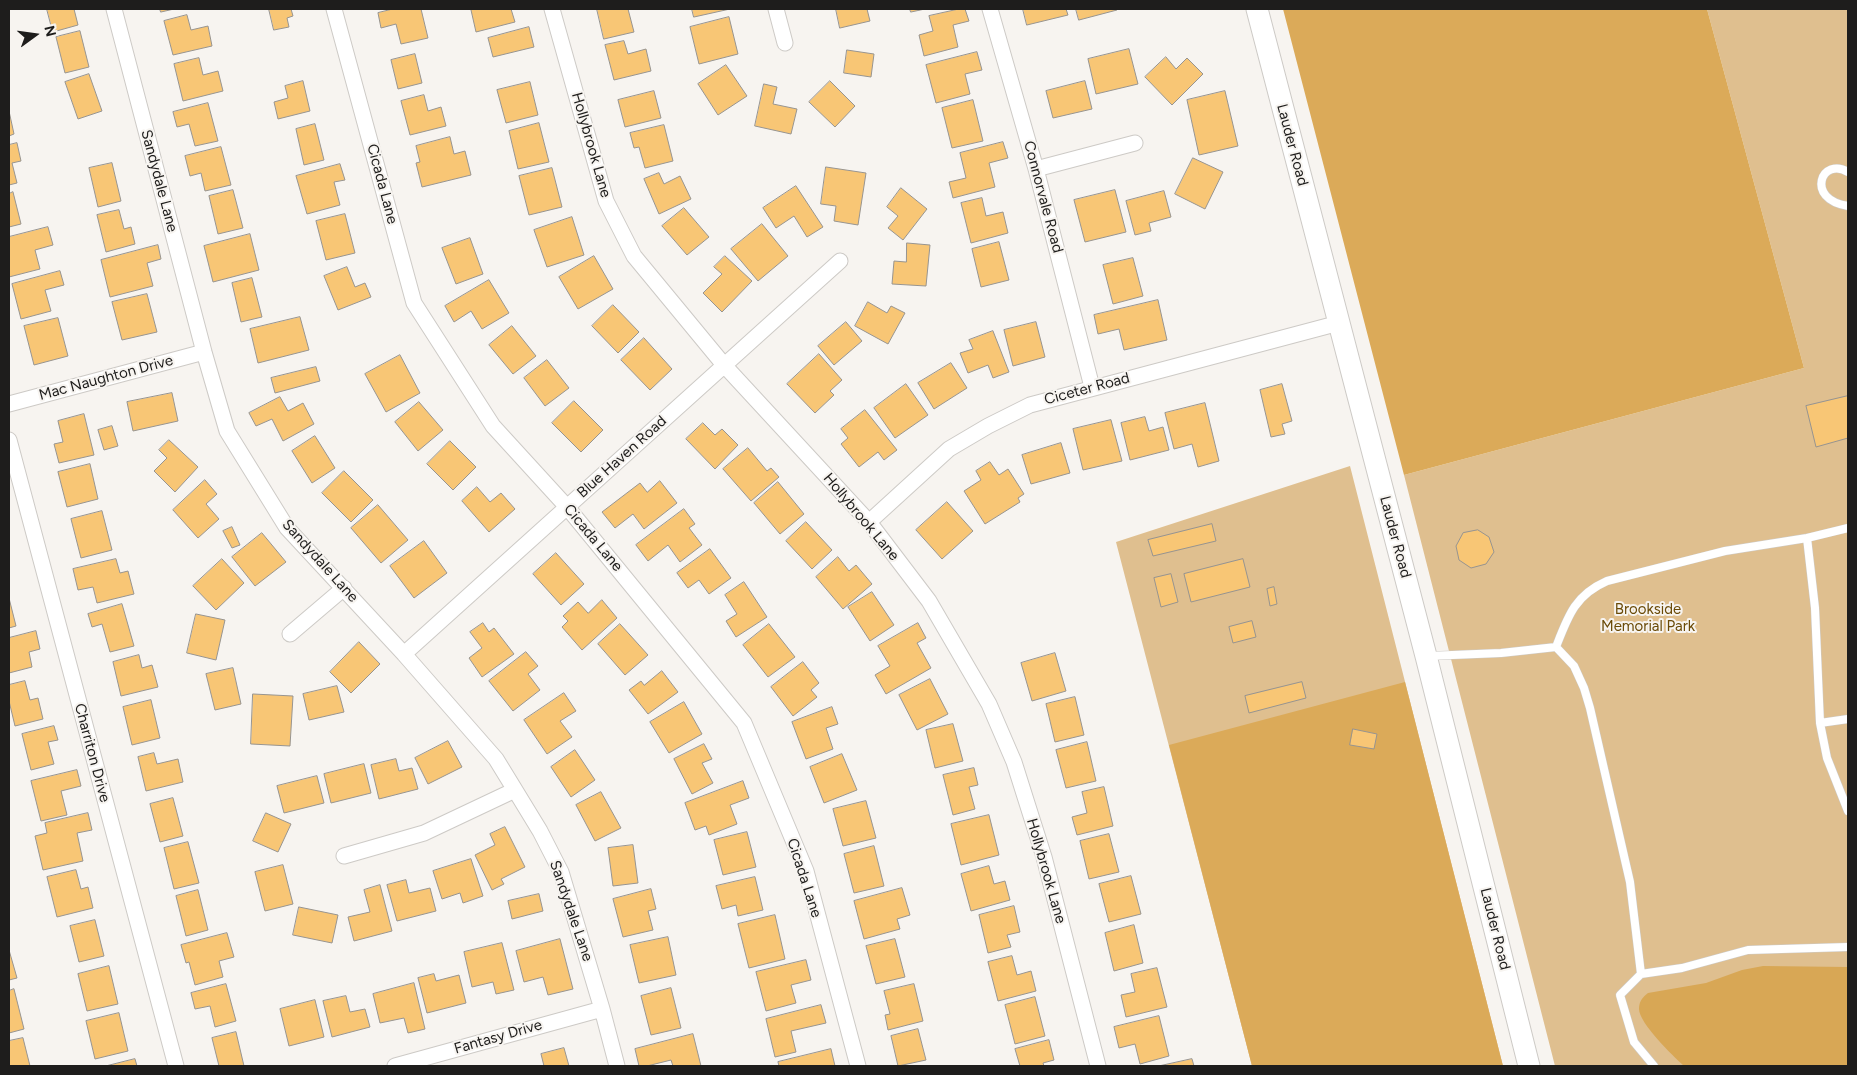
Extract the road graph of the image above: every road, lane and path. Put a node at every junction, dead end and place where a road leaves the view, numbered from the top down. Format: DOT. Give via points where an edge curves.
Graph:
graph roads {
  1 [pos="114,9"];
  2 [pos="334,9"];
  3 [pos="552,9"];
  4 [pos="776,9"];
  5 [pos="990,9"];
  6 [pos="1256,9"];
  7 [pos="785,43"];
  8 [pos="1136,143"];
  9 [pos="1036,168"];
  10 [pos="1848,172"];
  11 [pos="1848,206"];
  12 [pos="840,261"];
  13 [pos="1339,323"];
  14 [pos="204,352"];
  15 [pos="724,365"];
  16 [pos="1092,387"];
  17 [pos="9,404"];
  18 [pos="9,440"];
  19 [pos="567,507"];
  20 [pos="869,522"];
  21 [pos="1848,528"];
  22 [pos="1807,538"];
  23 [pos="344,588"];
  24 [pos="290,634"];
  25 [pos="1556,647"];
  26 [pos="404,654"];
  27 [pos="1426,656"];
  28 [pos="1848,719"];
  29 [pos="1820,723"];
  30 [pos="515,790"];
  31 [pos="1848,811"];
  32 [pos="344,856"];
  33 [pos="1848,947"];
  34 [pos="1641,974"];
  35 [pos="602,1009"];
  36 [pos="176,1066"];
  37 [pos="397,1066"];
  38 [pos="617,1066"];
  39 [pos="858,1066"];
  40 [pos="1098,1066"];
  41 [pos="1529,1066"];
  42 [pos="1654,1066"];
  1 -- 14 [label="street, Sandydale Lane"];
  2 -- 19 [label="street, Cicada Lane" via="414,303 493,426"];
  3 -- 15 [label="street, Hollybrook Lane" via="606,201 634,256"];
  4 -- 7 [label="street"];
  5 -- 9 [label="street, Connorvale Road"];
  6 -- 13 [label="main road, Lauder Road"];
  8 -- 9 [label="street"];
  9 -- 16 [label="street, Connorvale Road"];
  10 -- 11 [label="lane" via="1834,168 1826,172 1822,188 1831,202"];
  12 -- 15 [label="street, Blue Haven Road"];
  13 -- 16 [label="street, Ciceter Road"];
  13 -- 27 [label="main road, Lauder Road"];
  14 -- 17 [label="street, Mac Naughton Drive"];
  14 -- 23 [label="street, Sandydale Lane" via="227,430 287,528"];
  15 -- 19 [label="street, Blue Haven Road"];
  15 -- 20 [label="street, Hollybrook Lane"];
  16 -- 20 [label="street, Ciceter Road" via="1030,405 949,448"];
  18 -- 36 [label="street, Charriton Drive"];
  19 -- 26 [label="street, Blue Haven Road"];
  19 -- 39 [label="street, Cicada Lane" via="744,723 806,871"];
  20 -- 40 [label="street, Hollybrook Lane" via="929,601 990,704 1014,762 1044,857"];
  21 -- 22 [label="lane"];
  22 -- 25 [label="lane" via="1725,551 1600,584 1584,594 1572,609"];
  22 -- 29 [label="lane" via="1815,608"];
  23 -- 24 [label="street"];
  23 -- 26 [label="street, Sandydale Lane"];
  25 -- 27 [label="lane" via="1501,654"];
  25 -- 34 [label="lane" via="1574,666 1590,708 1630,882"];
  26 -- 30 [label="street, Sandydale Lane" via="496,759"];
  27 -- 41 [label="main road, Lauder Road"];
  28 -- 29 [label="lane"];
  29 -- 31 [label="lane" via="1827,758"];
  30 -- 32 [label="street" via="424,833"];
  30 -- 35 [label="street, Sandydale Lane" via="561,872"];
  33 -- 34 [label="lane" via="1748,950 1682,968"];
  34 -- 42 [label="lane" via="1620,995 1634,1042"];
  35 -- 37 [label="street, Fantasy Drive"];
  35 -- 38 [label="street, Sandydale Lane"];
}
